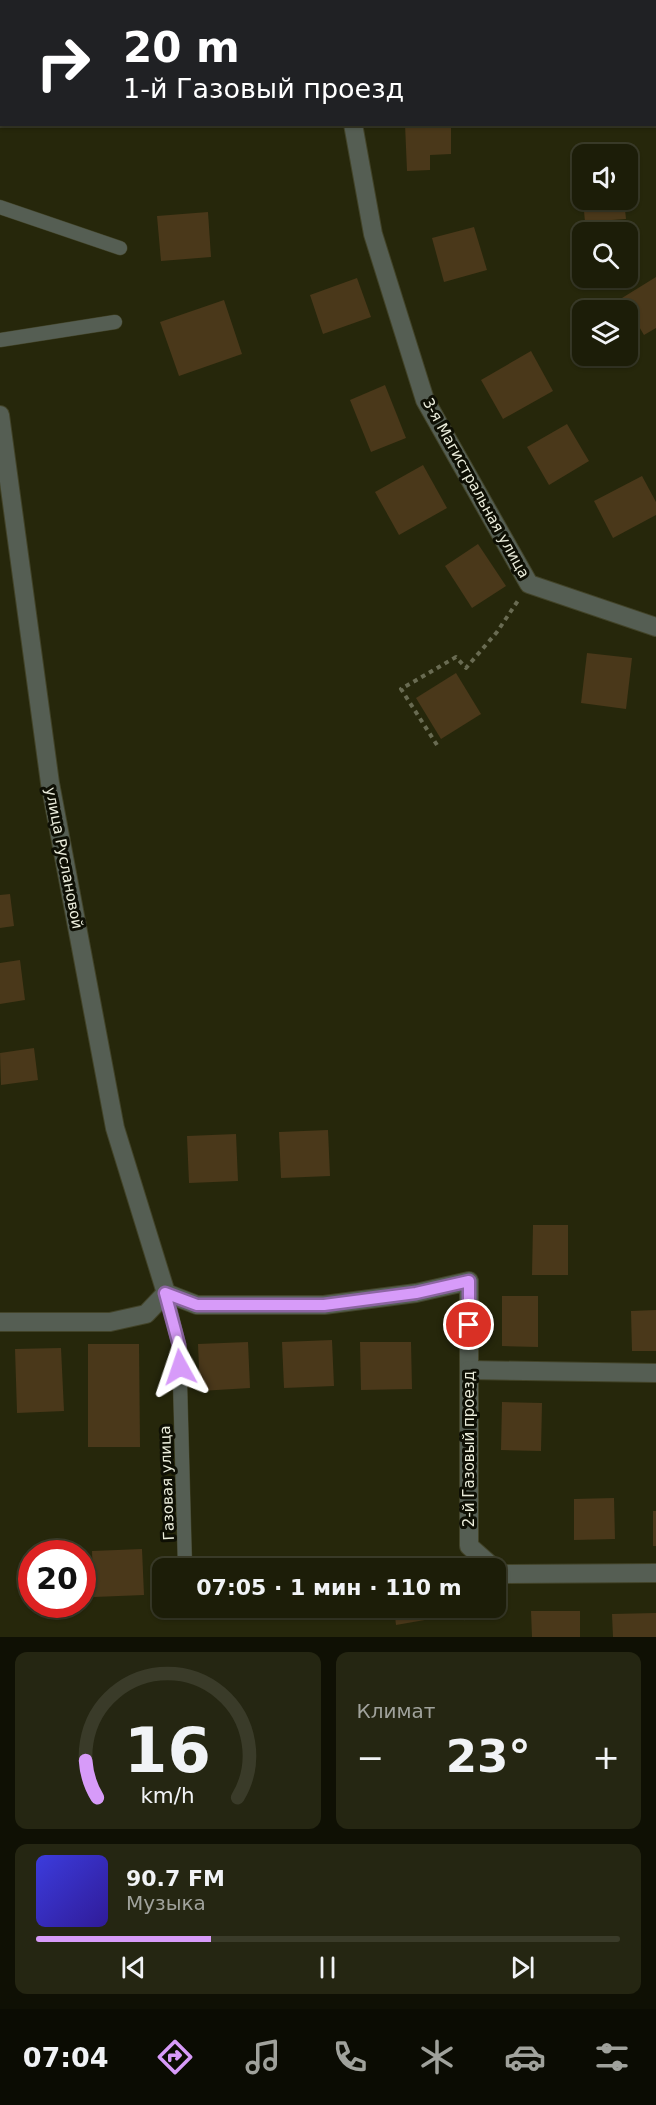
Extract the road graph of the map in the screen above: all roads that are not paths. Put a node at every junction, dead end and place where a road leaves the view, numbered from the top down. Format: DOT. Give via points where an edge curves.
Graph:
graph roads {
  1 [pos="353,126"];
  2 [pos="0,207"];
  3 [pos="120,248"];
  4 [pos="115,322"];
  5 [pos="0,340"];
  6 [pos="0,415"];
  7 [pos="656,627"];
  8 [pos="165,1293"];
  9 [pos="0,1322"];
  10 [pos="469,1370"];
  11 [pos="656,1373"];
  12 [pos="185,1558"];
  13 [pos="483,1558"];
  14 [pos="506,1574"];
  15 [pos="656,1574"];
  1 -- 7 [label="street, 3-я Магистральная улица" via="373,234 425,400 529,584"];
  2 -- 3 [label="lane"];
  4 -- 5 [label="lane"];
  6 -- 8 [label="street, улица Руслановой" via="50,783 115,1128"];
  8 -- 9 [label="street" via="146,1314 110,1322"];
  8 -- 10 [label="street, 2-й Газовый проезд" via="197,1305 324,1305 416,1293 469,1281"];
  8 -- 12 [label="lane, Газовая улица" via="179,1345"];
  10 -- 11 [label="street"];
  10 -- 13 [label="street, 2-й Газовый проезд" via="469,1546"];
  14 -- 15 [label="street, 2-й Газовый проезд"];
}
